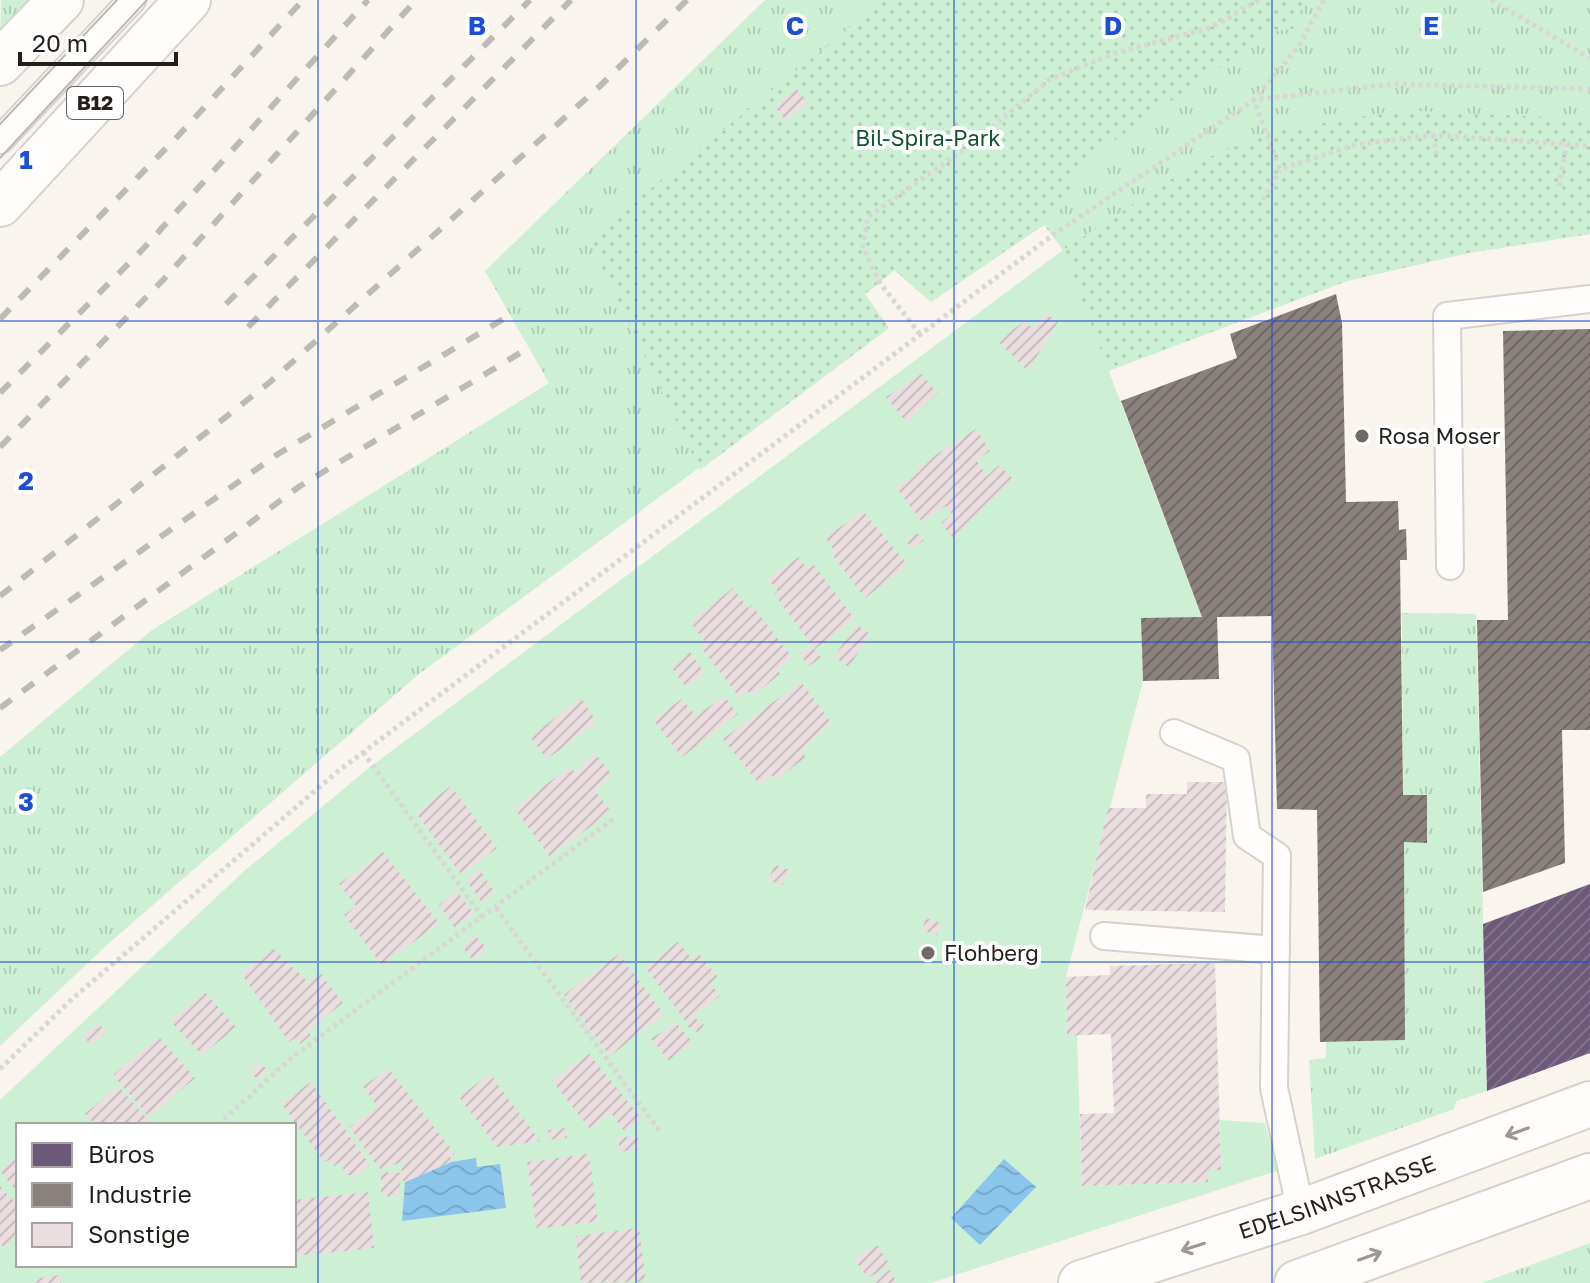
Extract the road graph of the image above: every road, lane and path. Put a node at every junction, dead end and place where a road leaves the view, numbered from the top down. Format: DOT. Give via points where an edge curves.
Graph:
graph roads {
  1 [pos="61,0"];
  2 [pos="132,0"];
  3 [pos="188,0"];
  4 [pos="1259,0"];
  5 [pos="1324,0"];
  6 [pos="1491,0"];
  7 [pos="1590,58"];
  8 [pos="0,63"];
  9 [pos="1590,89"];
  10 [pos="1254,100"];
  11 [pos="1434,135"];
  12 [pos="0,140"];
  13 [pos="1567,144"];
  14 [pos="1590,146"];
  15 [pos="1436,154"];
  16 [pos="1280,169"];
  17 [pos="1559,186"];
  18 [pos="1263,200"];
  19 [pos="0,204"];
  20 [pos="1590,299"];
  21 [pos="920,334"];
  22 [pos="1450,566"];
  23 [pos="1174,733"];
  24 [pos="363,752"];
  25 [pos="616,817"];
  26 [pos="496,908"];
  27 [pos="483,918"];
  28 [pos="1104,936"];
  29 [pos="1276,950"];
  30 [pos="0,1069"];
  31 [pos="1590,1104"];
  32 [pos="220,1123"];
  33 [pos="661,1133"];
  34 [pos="1590,1176"];
  35 [pos="1301,1212"];
  36 [pos="1081,1283"];
  37 [pos="1297,1283"];
  1 -- 8 [label="main road"];
  2 -- 12 [label="lane"];
  3 -- 19 [label="main road, B12"];
  4 -- 21 [label="path" via="1210,28 1115,53 1049,80 969,146 868,217 863,246 879,282"];
  5 -- 10 [label="path" via="1298,47"];
  6 -- 7 [label="path"];
  9 -- 10 [label="path" via="1393,84"];
  10 -- 16 [label="path"];
  10 -- 21 [label="path" via="1053,235"];
  11 -- 13 [label="path"];
  11 -- 15 [label="path"];
  11 -- 16 [label="path" via="1358,144"];
  13 -- 14 [label="path"];
  13 -- 17 [label="path"];
  16 -- 18 [label="path"];
  20 -- 22 [label="lane" via="1447,316"];
  21 -- 24 [label="path"];
  23 -- 29 [label="lane" via="1236,759 1247,836 1277,856"];
  24 -- 27 [label="path"];
  24 -- 30 [label="path" via="72,999"];
  25 -- 26 [label="path"];
  26 -- 27 [label="path"];
  26 -- 33 [label="path"];
  27 -- 32 [label="path" via="290,1059"];
  28 -- 29 [label="lane"];
  29 -- 35 [label="lane" via="1274,1088"];
  31 -- 35 [label="main road, EDELSINNSTRASSE, one-way"];
  37 -- 34 [label="main road, one-way"];
  35 -- 36 [label="main road, EDELSINNSTRASSE, one-way"];
}
